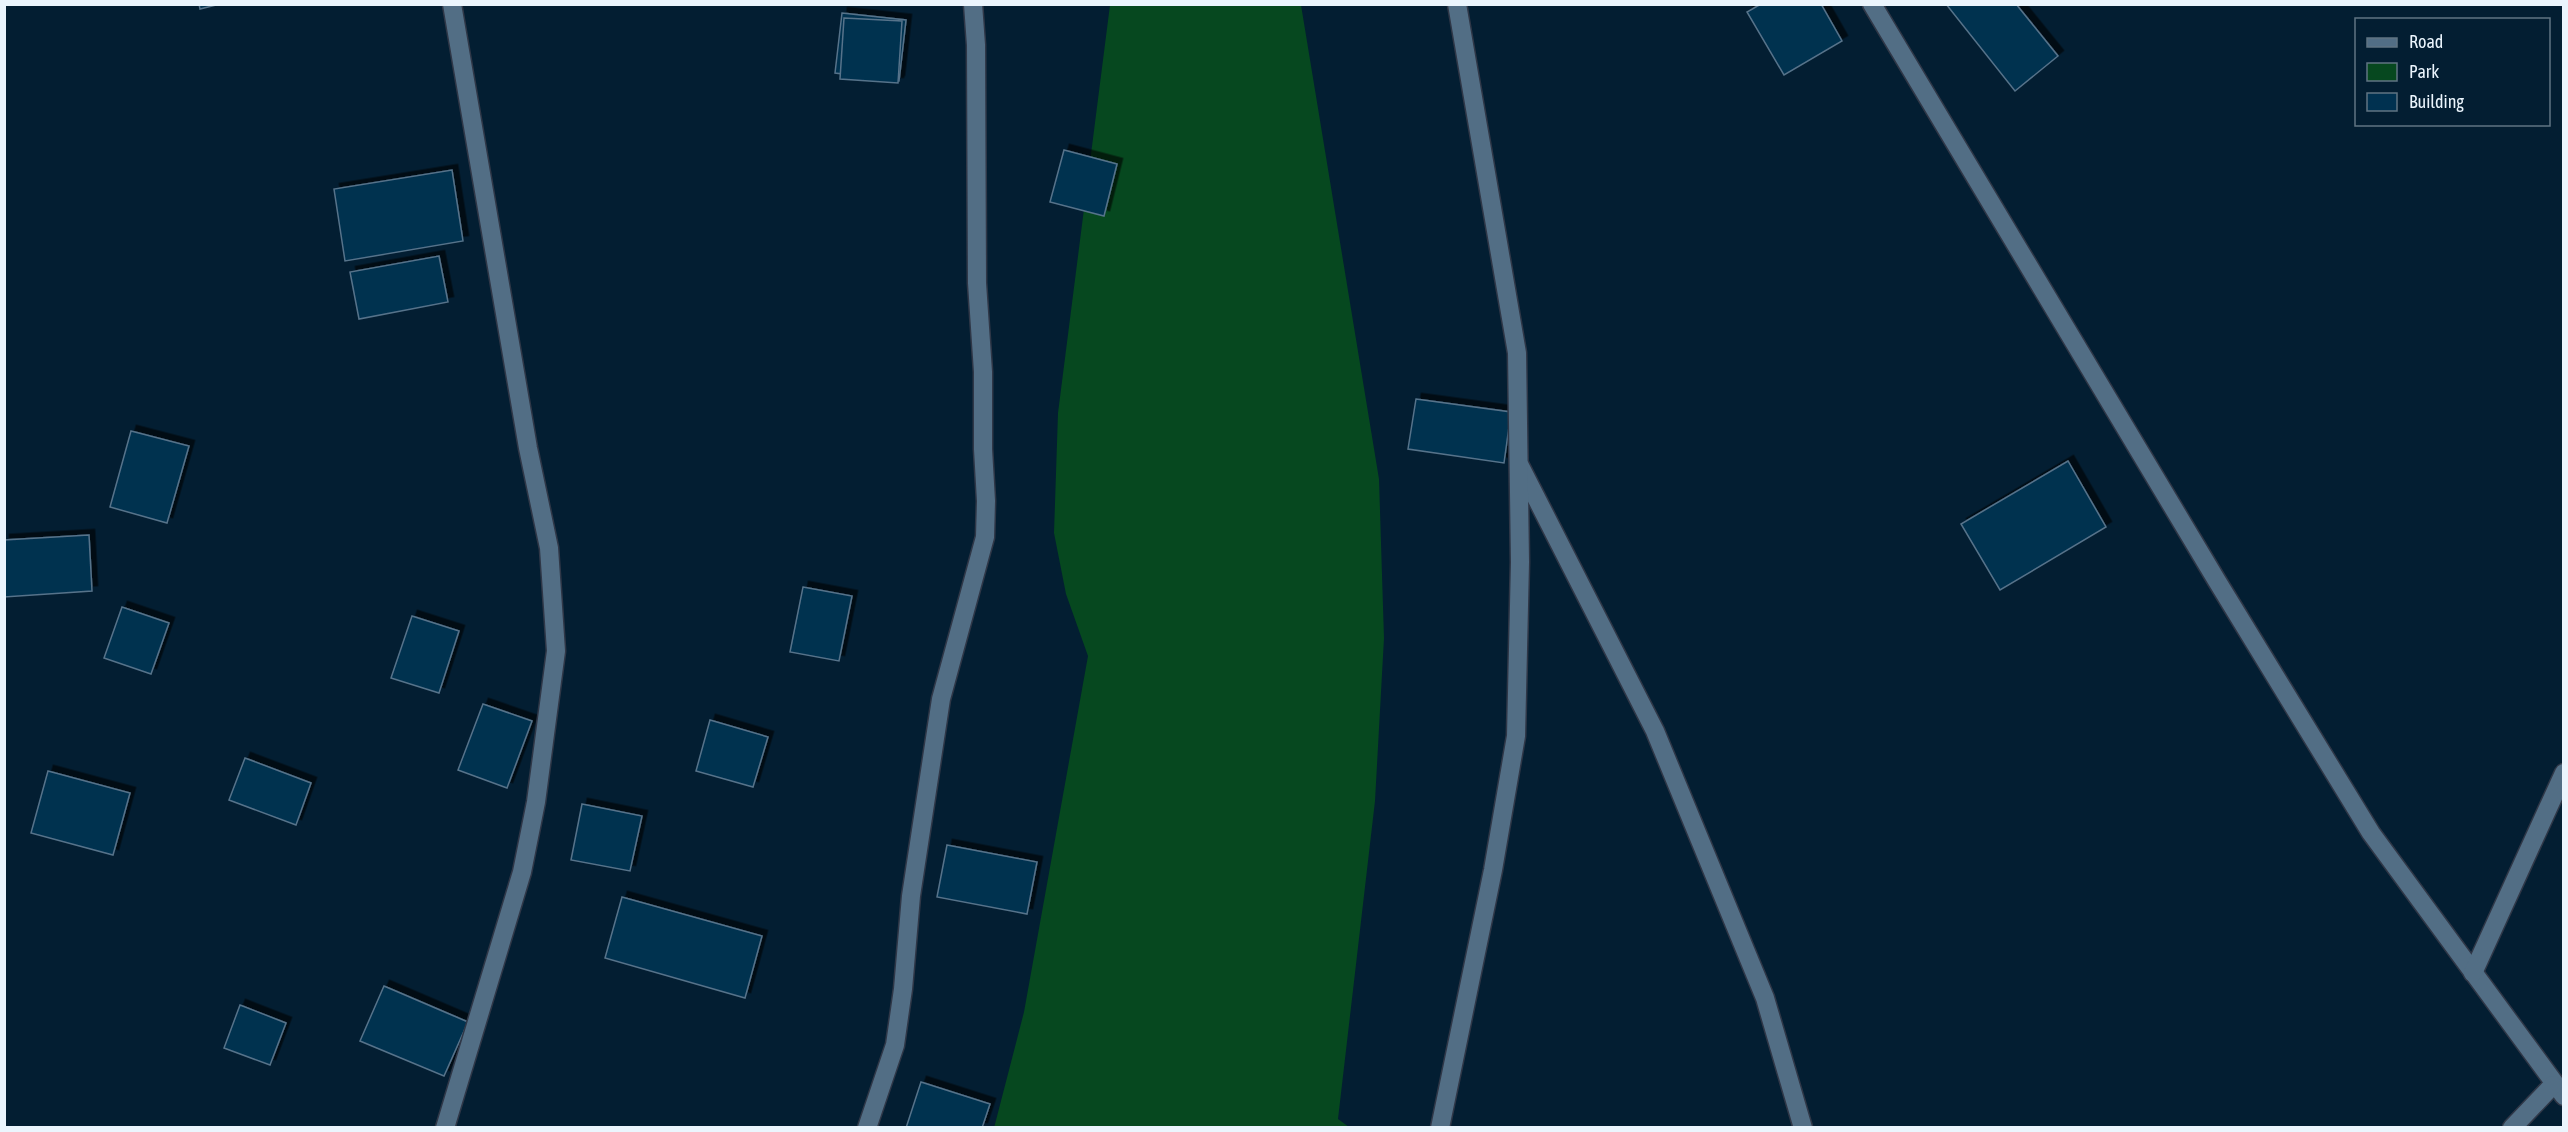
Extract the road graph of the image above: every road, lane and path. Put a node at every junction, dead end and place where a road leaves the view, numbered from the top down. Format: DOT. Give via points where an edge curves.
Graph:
graph roads {
  1 [pos="452,4"];
  2 [pos="973,4"];
  3 [pos="1456,4"];
  4 [pos="1872,4"];
  5 [pos="1518,461"];
  6 [pos="2564,772"];
  7 [pos="2473,973"];
  8 [pos="2558,1090"];
  9 [pos="445,1128"];
  10 [pos="867,1128"];
  11 [pos="1440,1128"];
  12 [pos="1803,1128"];
  13 [pos="2512,1128"];
  1 -- 9 [label="street" via="549,548 556,651 536,802 522,872"];
  2 -- 10 [label="street" via="985,537 940,699 895,1045"];
  3 -- 5 [label="street" via="1517,353"];
  4 -- 7 [label="street" via="2371,833"];
  5 -- 11 [label="street" via="1516,736"];
  5 -- 12 [label="street" via="1654,731 1765,998"];
  6 -- 7 [label="street"];
  7 -- 8 [label="street"];
  8 -- 13 [label="street"];
}
